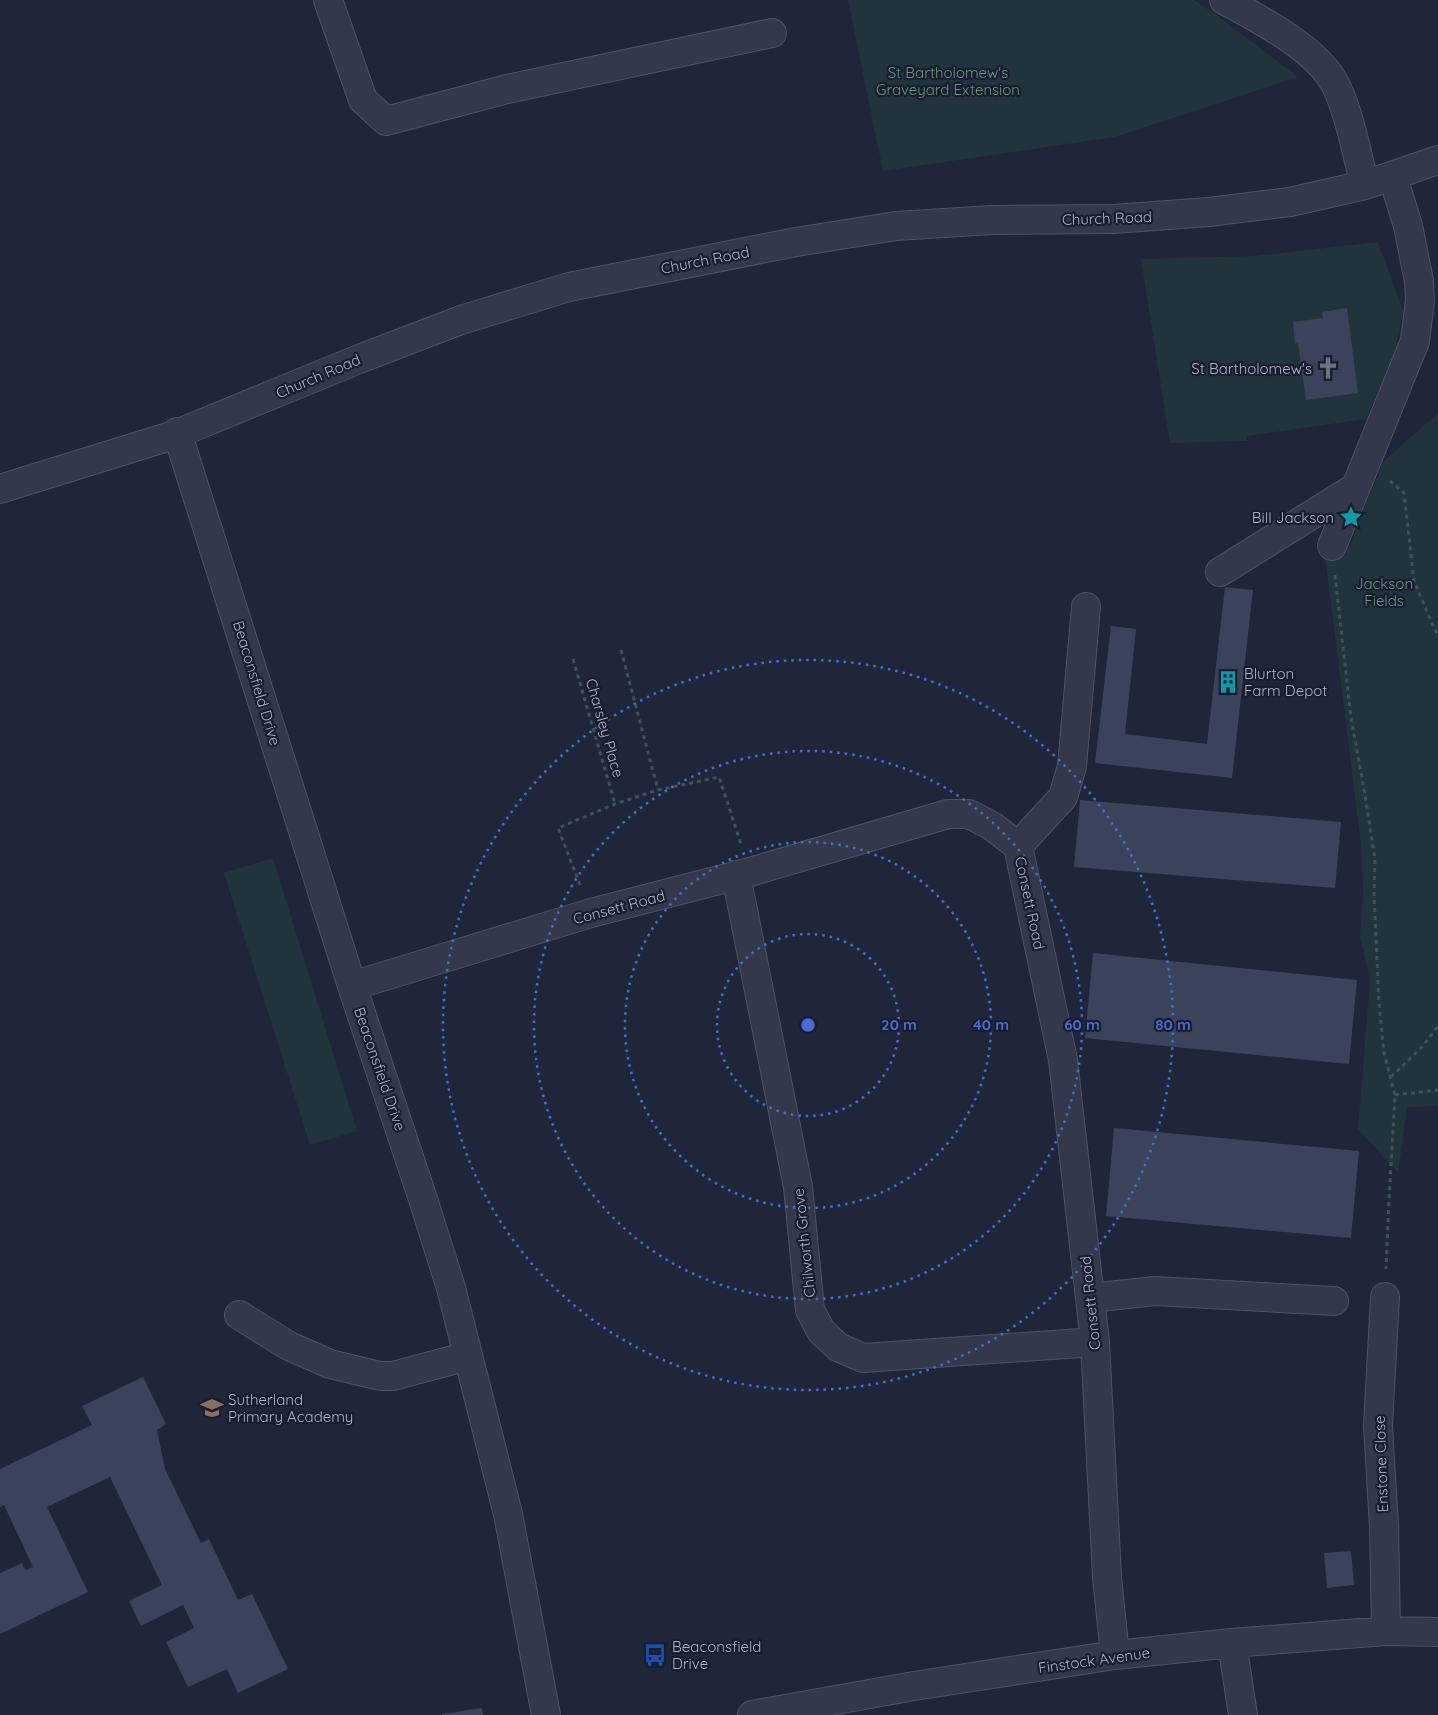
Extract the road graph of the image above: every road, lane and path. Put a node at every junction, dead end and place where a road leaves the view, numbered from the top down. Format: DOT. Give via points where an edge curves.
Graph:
graph roads {
  1 [pos="328,0"];
  2 [pos="1224,0"];
  3 [pos="772,33"];
  4 [pos="1438,160"];
  5 [pos="1393,177"];
  6 [pos="1365,185"];
  7 [pos="178,432"];
  8 [pos="1368,460"];
  9 [pos="1356,487"];
  10 [pos="0,489"];
  11 [pos="1332,546"];
  12 [pos="1220,572"];
  13 [pos="1086,607"];
  14 [pos="1438,637"];
  15 [pos="621,650"];
  16 [pos="573,659"];
  17 [pos="658,790"];
  18 [pos="615,804"];
  19 [pos="1018,846"];
  20 [pos="743,874"];
  21 [pos="591,914"];
  22 [pos="352,986"];
  23 [pos="1438,1026"];
  24 [pos="1391,1077"];
  25 [pos="1438,1090"];
  26 [pos="1395,1094"];
  27 [pos="1385,1297"];
  28 [pos="1090,1298"];
  29 [pos="1334,1301"];
  30 [pos="239,1315"];
  31 [pos="1095,1342"];
  32 [pos="468,1356"];
  33 [pos="1386,1631"];
  34 [pos="1438,1632"];
  35 [pos="1232,1643"];
  36 [pos="1115,1655"];
  37 [pos="546,1715"];
  38 [pos="752,1715"];
  39 [pos="1243,1715"];
  1 -- 3 [label="street" via="364,100 386,121 507,89"];
  2 -- 6 [label="street" via="1266,23 1313,57 1332,78 1344,105"];
  4 -- 5 [label="street, Church Road"];
  5 -- 6 [label="street, Church Road"];
  5 -- 8 [label="street" via="1408,226 1420,300 1415,341"];
  6 -- 7 [label="street, Church Road" via="1290,202 1209,212 1113,219 992,220 896,226 796,242 569,287 461,320"];
  7 -- 10 [label="street, Church Road"];
  7 -- 22 [label="street, Beaconsfield Drive"];
  8 -- 9 [label="street"];
  8 -- 14 [label="path" via="1404,493 1414,580"];
  9 -- 11 [label="street"];
  9 -- 12 [label="street"];
  11 -- 24 [label="path" via="1351,718 1375,859 1379,1003 1384,1053"];
  13 -- 19 [label="street" via="1072,766 1063,797"];
  15 -- 17 [label="path"];
  16 -- 18 [label="path, Charsley Place"];
  17 -- 18 [label="path"];
  17 -- 20 [label="path" via="719,777"];
  18 -- 21 [label="path" via="558,828"];
  19 -- 20 [label="street, Consett Road" via="992,826 968,814 948,814"];
  19 -- 28 [label="street, Consett Road" via="1063,1060"];
  20 -- 21 [label="street, Consett Road"];
  20 -- 31 [label="street, Chilworth Grove" via="798,1187 810,1310 821,1331 838,1347 863,1358"];
  21 -- 22 [label="street, Consett Road"];
  22 -- 32 [label="street, Beaconsfield Drive" via="428,1214"];
  23 -- 24 [label="path"];
  24 -- 26 [label="path"];
  25 -- 26 [label="path"];
  26 -- 27 [label="path"];
  27 -- 33 [label="street, Enstone Close" via="1378,1426"];
  28 -- 29 [label="street" via="1155,1291"];
  28 -- 31 [label="street, Consett Road"];
  30 -- 32 [label="street" via="289,1346 330,1364 380,1376 393,1376"];
  31 -- 36 [label="street, Consett Road" via="1107,1577"];
  32 -- 37 [label="street, Beaconsfield Drive" via="508,1514"];
  33 -- 34 [label="street, Finstock Avenue"];
  33 -- 35 [label="street, Finstock Avenue"];
  35 -- 36 [label="street, Finstock Avenue"];
  35 -- 39 [label="street"];
  36 -- 38 [label="street, Finstock Avenue"];
}
